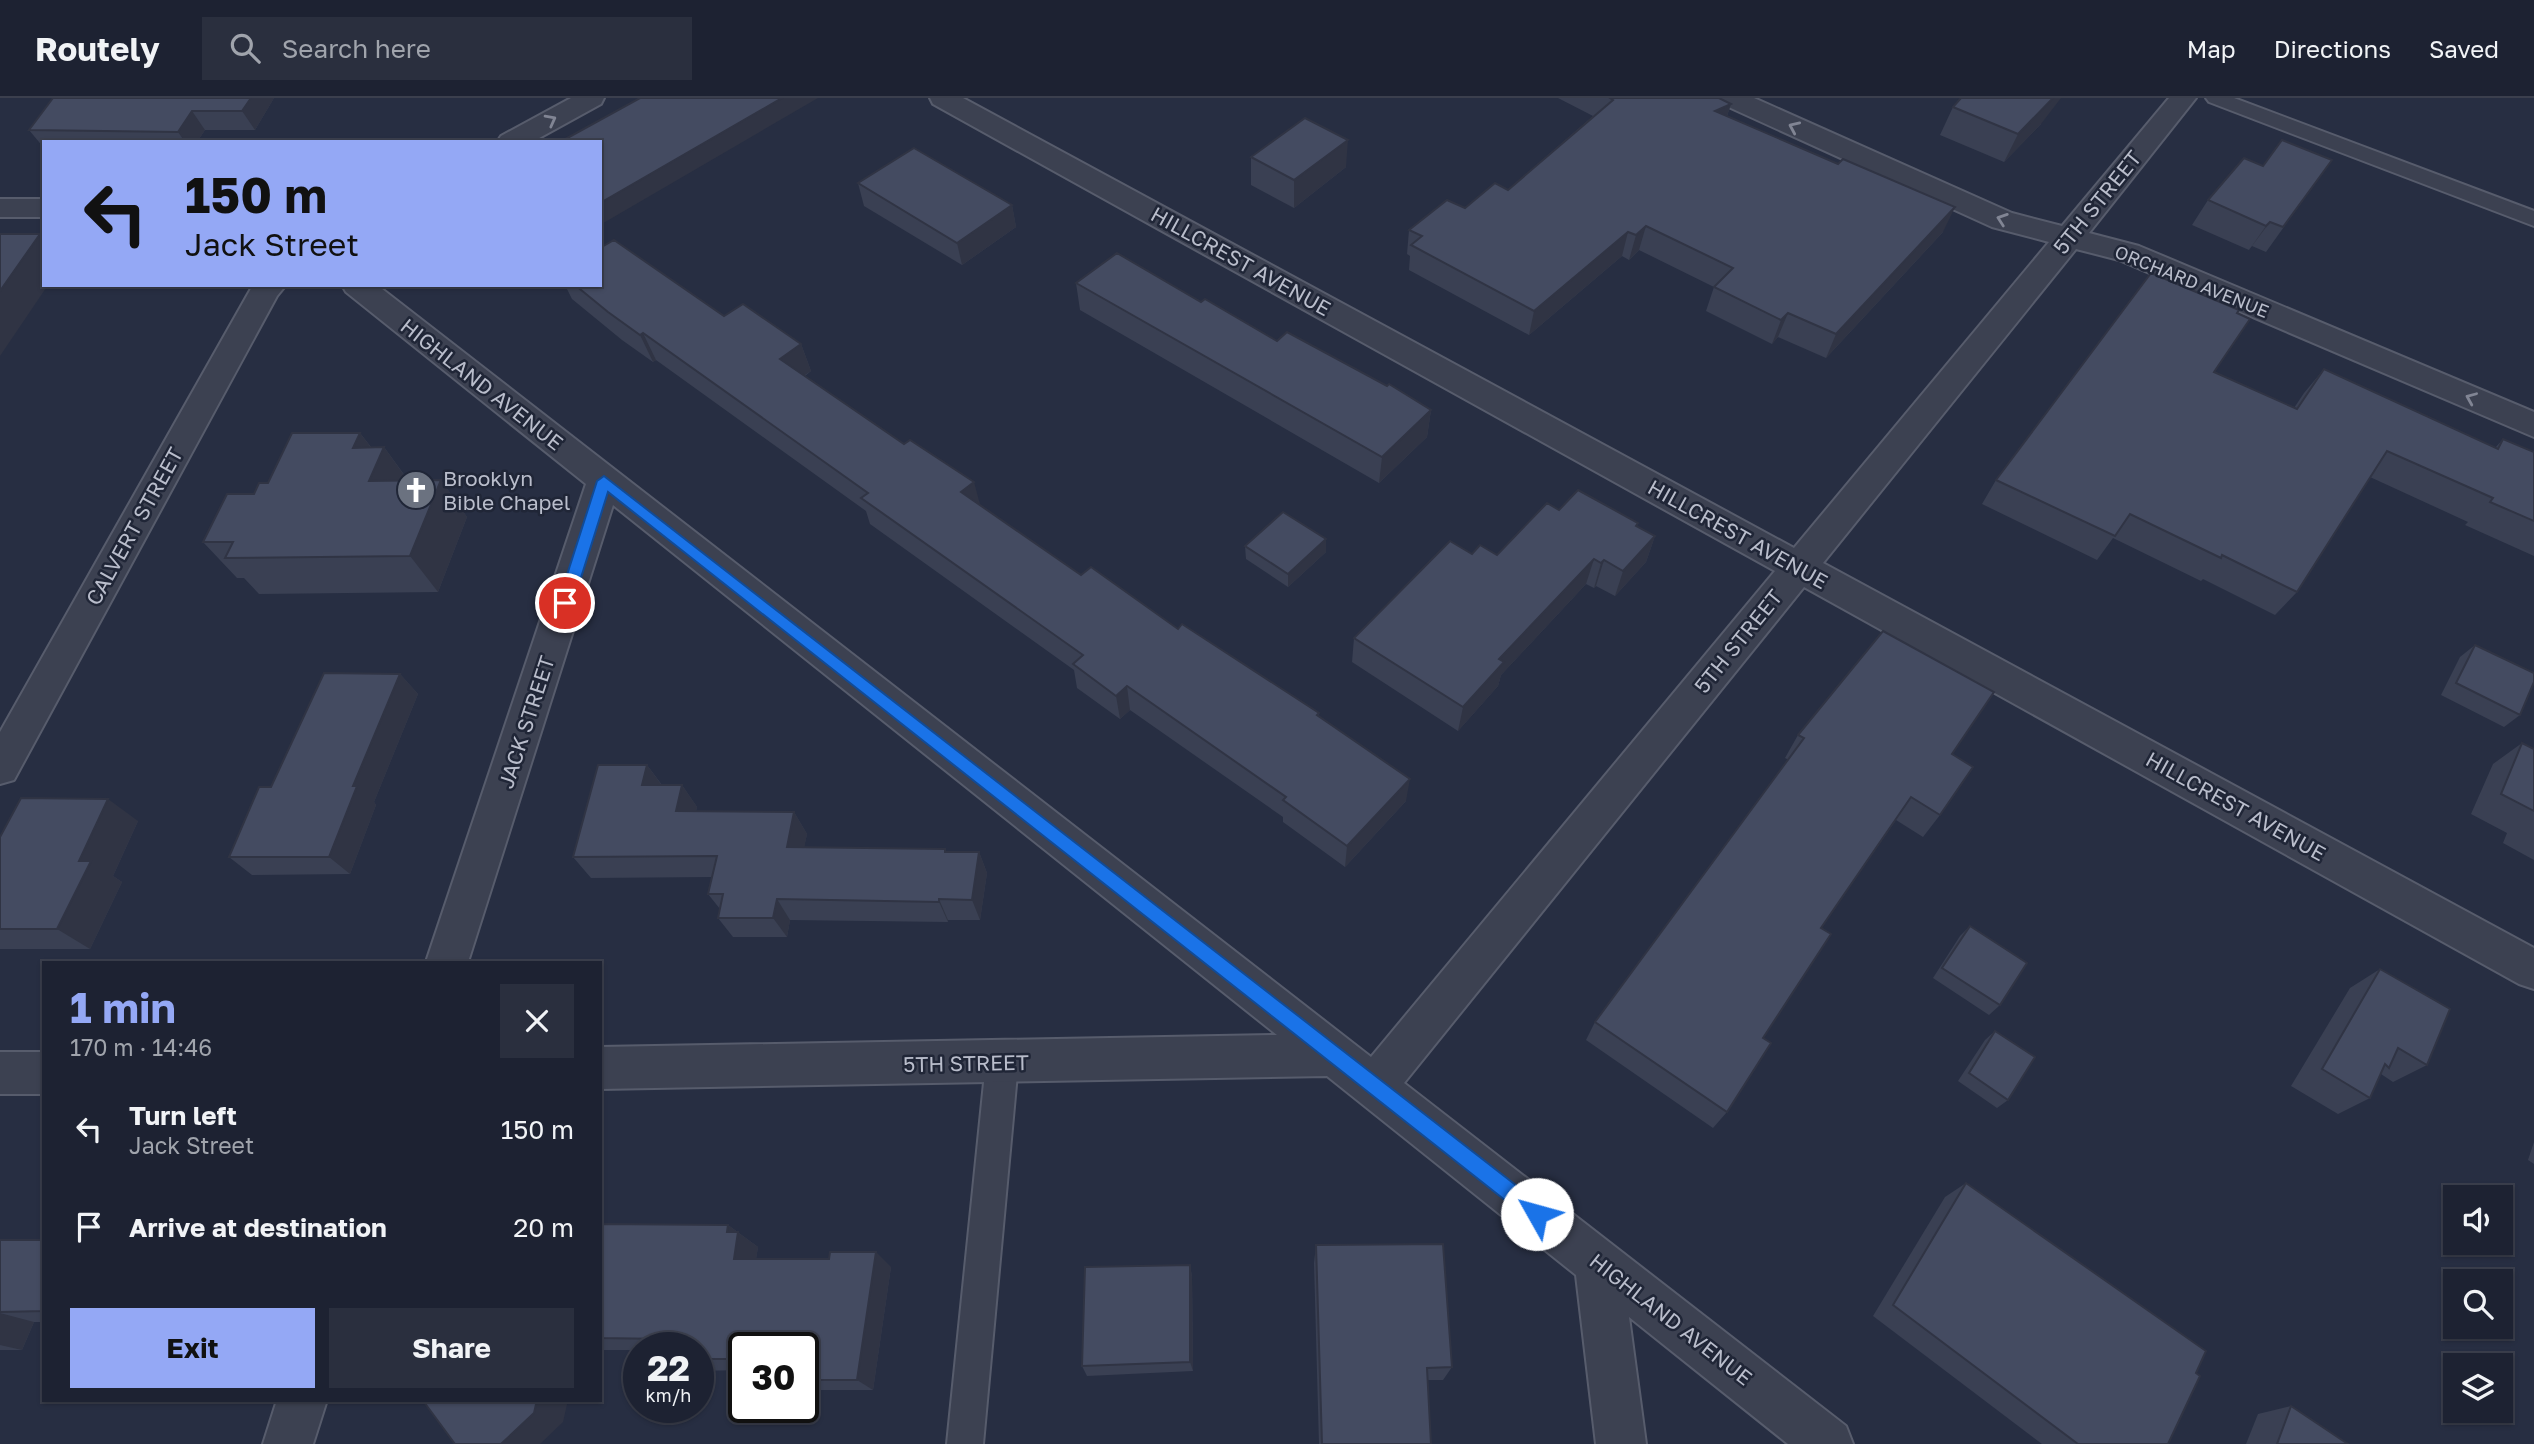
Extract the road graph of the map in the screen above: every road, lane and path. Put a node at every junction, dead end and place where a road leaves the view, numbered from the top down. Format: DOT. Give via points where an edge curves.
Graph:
graph roads {
  1 [pos="591,98"];
  2 [pos="943,98"];
  3 [pos="1732,98"];
  4 [pos="2183,98"];
  5 [pos="2216,98"];
  6 [pos="515,140"];
  7 [pos="0,208"];
  8 [pos="42,208"];
  9 [pos="2534,219"];
  10 [pos="2068,238"];
  11 [pos="269,287"];
  12 [pos="360,287"];
  13 [pos="2534,425"];
  14 [pos="604,481"];
  15 [pos="1799,567"];
  16 [pos="0,768"];
  17 [pos="447,961"];
  18 [pos="2534,970"];
  19 [pos="1332,1055"];
  20 [pos="1002,1063"];
  21 [pos="602,1068"];
  22 [pos="0,1073"];
  23 [pos="42,1073"];
  24 [pos="1374,1087"];
  25 [pos="1598,1261"];
  26 [pos="301,1402"];
  27 [pos="288,1444"];
  28 [pos="965,1444"];
  29 [pos="1621,1444"];
  30 [pos="1828,1444"];
  6 -- 1 [label="street, one-way"];
  2 -- 15 [label="street, HILLCREST AVENUE"];
  10 -- 3 [label="street, ORCHARD AVENUE, one-way" via="2002,220"];
  4 -- 10 [label="street, 5TH STREET"];
  5 -- 9 [label="lane"];
  7 -- 8 [label="street"];
  13 -- 10 [label="street, ORCHARD AVENUE, one-way" via="2129,253"];
  10 -- 15 [label="street, 5TH STREET"];
  11 -- 16 [label="street, CALVERT STREET"];
  12 -- 14 [label="street, HIGHLAND AVENUE"];
  14 -- 17 [label="street, JACK STREET"];
  14 -- 19 [label="street, HIGHLAND AVENUE"];
  15 -- 18 [label="street, HILLCREST AVENUE"];
  15 -- 24 [label="street, 5TH STREET"];
  19 -- 20 [label="street, 5TH STREET"];
  19 -- 24 [label="street, HIGHLAND AVENUE"];
  20 -- 21 [label="street, 5TH STREET"];
  20 -- 28 [label="lane"];
  22 -- 23 [label="street"];
  24 -- 25 [label="street, HIGHLAND AVENUE"];
  25 -- 29 [label="street"];
  25 -- 30 [label="street, HIGHLAND AVENUE"];
  26 -- 27 [label="street"];
}
